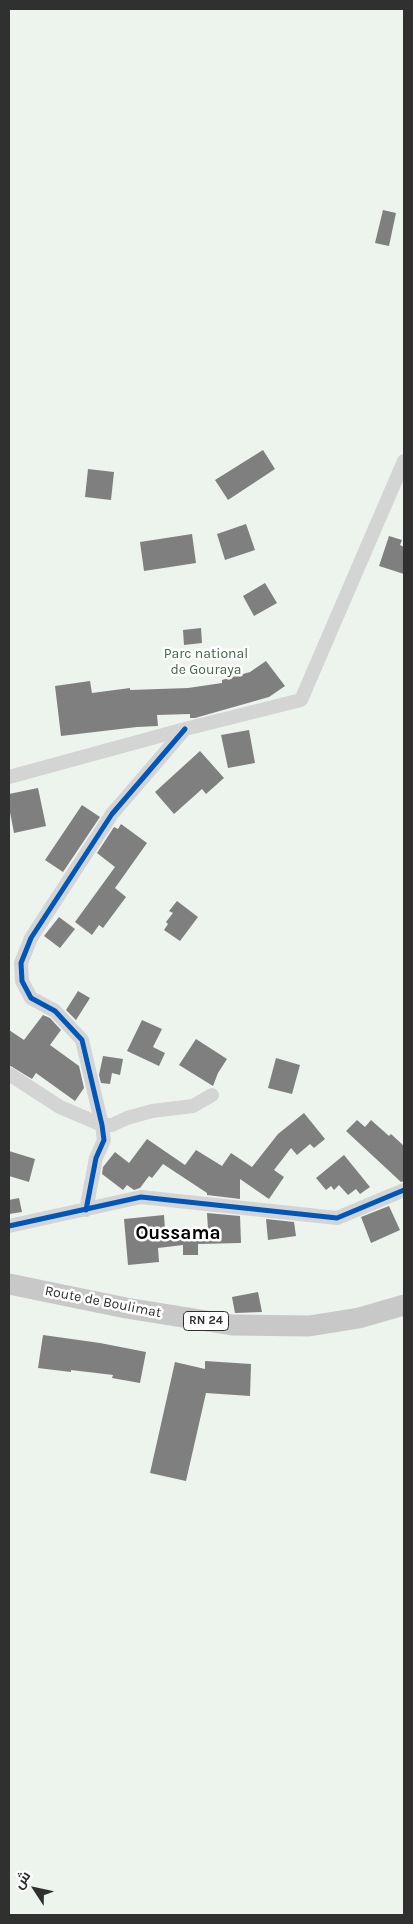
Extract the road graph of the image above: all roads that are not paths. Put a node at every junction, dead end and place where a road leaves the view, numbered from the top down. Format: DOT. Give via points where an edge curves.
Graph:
graph roads {
  1 [pos="404,461"];
  2 [pos="185,729"];
  3 [pos="9,778"];
  4 [pos="9,1074"];
  5 [pos="212,1095"];
  6 [pos="102,1125"];
  7 [pos="404,1190"];
  8 [pos="86,1210"];
  9 [pos="9,1226"];
  10 [pos="9,1284"];
  11 [pos="404,1305"];
  1 -- 2 [label="street" via="301,700"];
  2 -- 3 [label="street"];
  2 -- 6 [label="street" via="112,814 31,938 21,963 22,981 31,998 54,1011 82,1040"];
  4 -- 6 [label="street" via="60,1107"];
  5 -- 6 [label="street" via="194,1106 152,1111 112,1126"];
  6 -- 8 [label="street" via="104,1140 96,1158"];
  7 -- 8 [label="street" via="337,1218 142,1198"];
  8 -- 9 [label="street"];
  10 -- 11 [label="main road, Route de Boulimat / RN 24" via="232,1325 309,1326 359,1318"];
}
